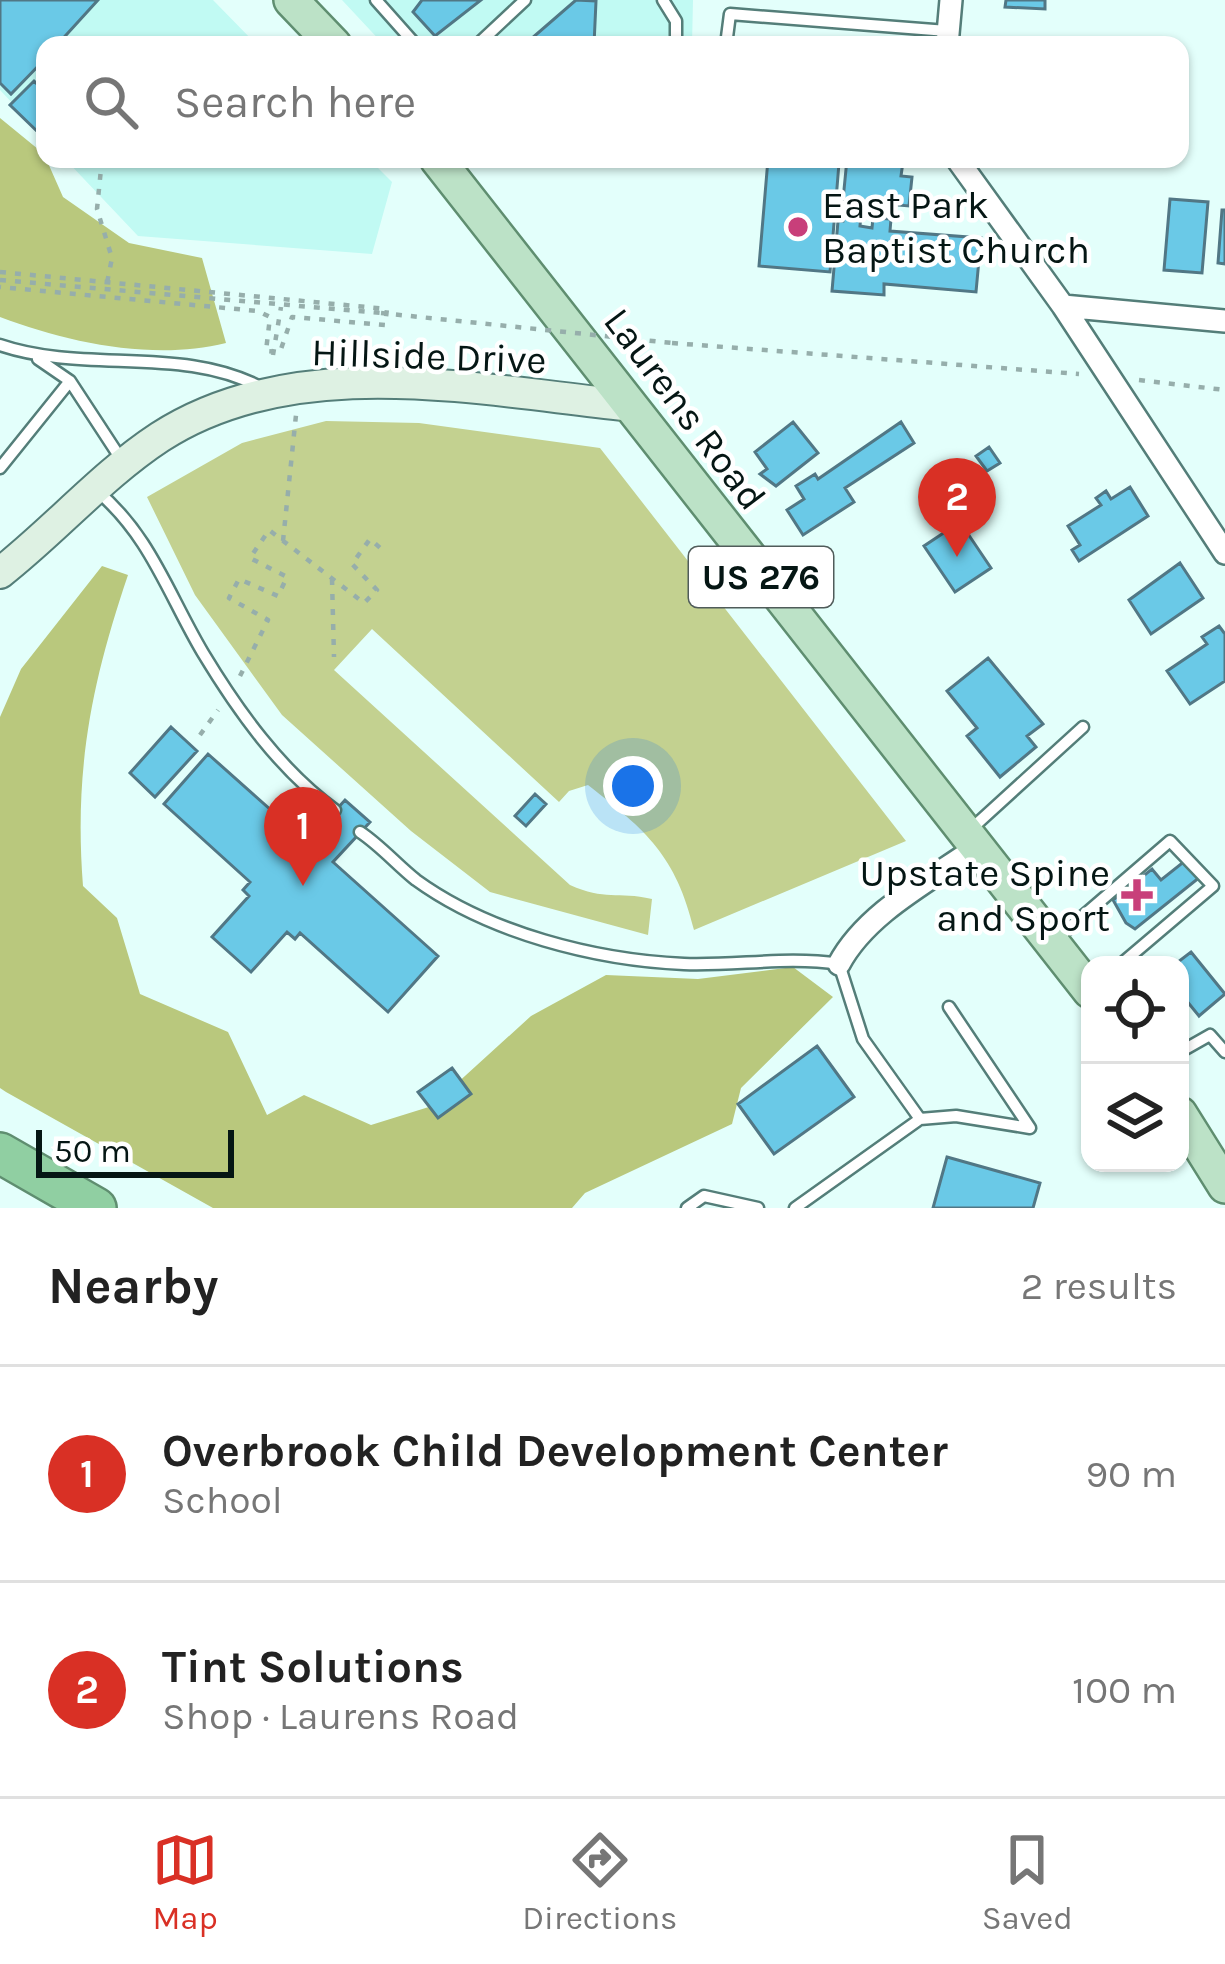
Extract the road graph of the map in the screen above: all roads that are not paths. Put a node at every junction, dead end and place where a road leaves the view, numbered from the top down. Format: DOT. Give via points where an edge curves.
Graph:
graph roads {
  1 [pos="376,0"];
  2 [pos="525,0"];
  3 [pos="663,0"];
  4 [pos="951,0"];
  5 [pos="306,9"];
  6 [pos="327,36"];
  7 [pos="408,36"];
  8 [pos="487,36"];
  9 [pos="676,36"];
  10 [pos="727,36"];
  11 [pos="930,36"];
  12 [pos="948,36"];
  13 [pos="444,168"];
  14 [pos="963,168"];
  15 [pos="1063,306"];
  16 [pos="1225,321"];
  17 [pos="0,345"];
  18 [pos="36,357"];
  19 [pos="70,381"];
  20 [pos="270,393"];
  21 [pos="626,405"];
  22 [pos="124,465"];
  23 [pos="0,468"];
  24 [pos="95,489"];
  25 [pos="1225,553"];
  26 [pos="0,573"];
  27 [pos="1083,728"];
  28 [pos="335,810"];
  29 [pos="360,832"];
  30 [pos="970,841"];
  31 [pos="1052,944"];
  32 [pos="1131,956"];
  33 [pos="839,964"];
  34 [pos="1081,980"];
  35 [pos="949,1007"];
  36 [pos="1189,1047"];
  37 [pos="1225,1052"];
  38 [pos="920,1119"];
  39 [pos="1189,1127"];
  40 [pos="0,1154"];
  41 [pos="0,1170"];
  42 [pos="1223,1174"];
  43 [pos="55,1208"];
  44 [pos="96,1208"];
  45 [pos="687,1208"];
  46 [pos="758,1208"];
  47 [pos="795,1208"];
  1 -- 7 [label="lane"];
  2 -- 8 [label="lane"];
  3 -- 9 [label="lane"];
  4 -- 12 [label="street"];
  5 -- 6 [label="main road"];
  10 -- 11 [label="lane" via="730,14"];
  13 -- 21 [label="main road, Laurens Road / US 276"];
  14 -- 15 [label="street"];
  15 -- 16 [label="street"];
  15 -- 25 [label="street"];
  17 -- 18 [label="lane"];
  18 -- 19 [label="lane"];
  18 -- 20 [label="lane" via="224,368"];
  19 -- 22 [label="lane"];
  19 -- 23 [label="lane"];
  20 -- 21 [label="street, Hillside Drive" via="348,384 448,387"];
  20 -- 22 [label="street, Hillside Drive" via="161,436"];
  21 -- 30 [label="main road, Laurens Road / US 276"];
  22 -- 24 [label="street, Hillside Drive"];
  24 -- 26 [label="street, Hillside Drive"];
  24 -- 28 [label="lane" via="130,519 267,746"];
  27 -- 30 [label="lane"];
  29 -- 33 [label="lane" via="417,880 476,914 566,944 680,964 794,957"];
  30 -- 31 [label="main road, Laurens Road / US 276"];
  30 -- 33 [label="street" via="850,942"];
  31 -- 32 [label="lane" via="1170,841 1214,886"];
  31 -- 34 [label="main road, Laurens Road / US 276"];
  33 -- 38 [label="lane" via="863,1039"];
  35 -- 38 [label="lane" via="1030,1128"];
  36 -- 37 [label="lane" via="1210,1035"];
  38 -- 47 [label="lane"];
  39 -- 42 [label="main road"];
  40 -- 44 [label="highway"];
  41 -- 43 [label="highway"];
  45 -- 46 [label="lane" via="704,1196"];
}
